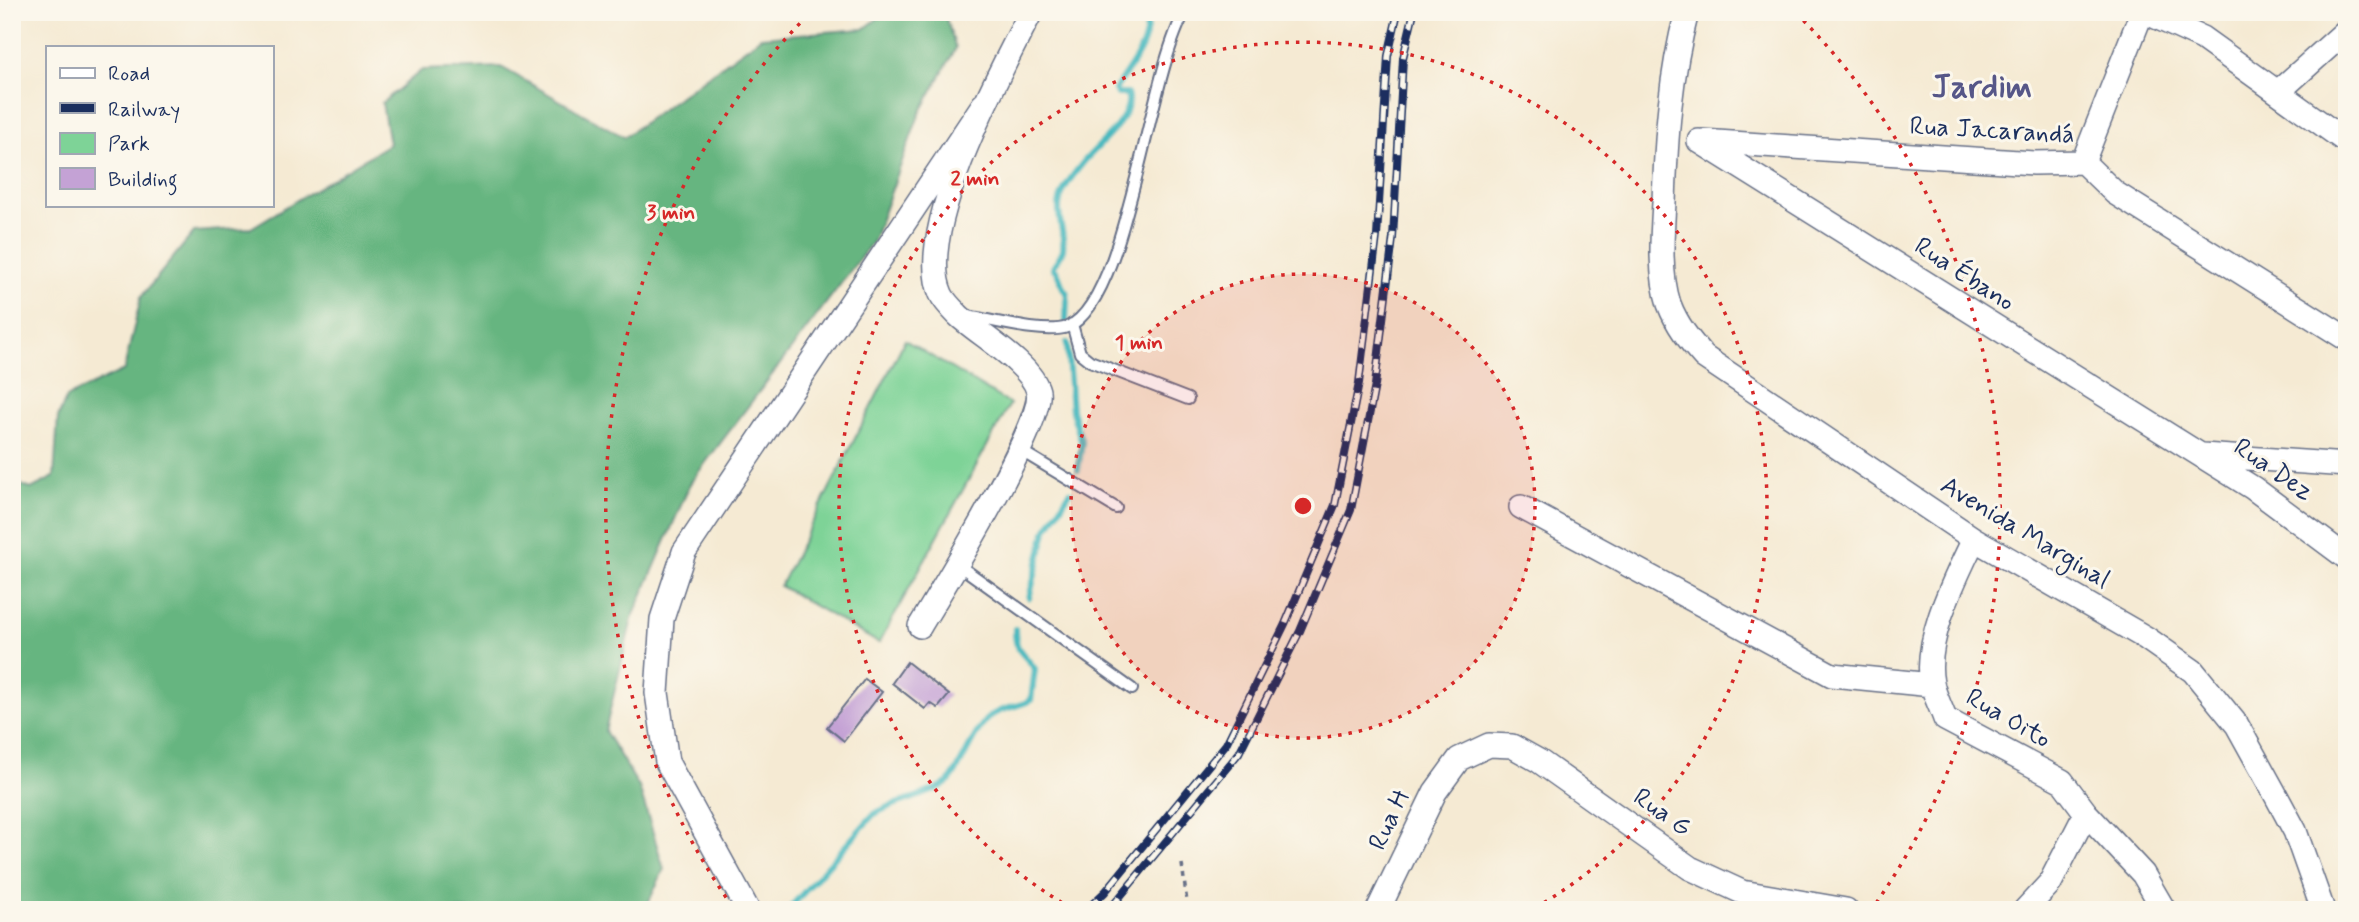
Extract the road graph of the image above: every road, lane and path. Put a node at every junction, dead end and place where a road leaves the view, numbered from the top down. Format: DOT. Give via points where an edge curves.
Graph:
graph roads {
  1 [pos="1031,12"];
  2 [pos="1185,12"];
  3 [pos="1688,12"];
  4 [pos="2143,12"];
  5 [pos="2347,30"];
  6 [pos="2278,92"];
  7 [pos="983,105"];
  8 [pos="1667,130"];
  9 [pos="1699,141"];
  10 [pos="2347,142"];
  11 [pos="2082,162"];
  12 [pos="957,314"];
  13 [pos="1072,324"];
  14 [pos="2347,339"];
  15 [pos="1188,399"];
  16 [pos="1018,449"];
  17 [pos="2200,455"];
  18 [pos="2347,465"];
  19 [pos="1521,507"];
  20 [pos="1116,508"];
  21 [pos="1974,539"];
  22 [pos="2347,558"];
  23 [pos="957,565"];
  24 [pos="920,626"];
  25 [pos="1933,685"];
  26 [pos="1132,689"];
  27 [pos="1459,759"];
  28 [pos="2086,813"];
  29 [pos="1182,864"];
  30 [pos="748,910"];
  31 [pos="1188,910"];
  32 [pos="1378,910"];
  33 [pos="1846,910"];
  34 [pos="2025,910"];
  35 [pos="2164,910"];
  36 [pos="2323,910"];
  1 -- 7 [label="street"];
  2 -- 13 [label="lane" via="1161,69 1112,262 1100,290"];
  3 -- 8 [label="street, Avenida Marginal"];
  4 -- 6 [label="street" via="2202,38"];
  4 -- 11 [label="street"];
  5 -- 6 [label="street"];
  6 -- 10 [label="street"];
  7 -- 12 [label="street" via="938,233 941,294"];
  7 -- 30 [label="street" via="684,552 662,619 657,693 667,762"];
  8 -- 9 [label="street, Rua Jacarandá"];
  8 -- 21 [label="street, Avenida Marginal" via="1662,246 1669,302 1683,334 1704,357"];
  9 -- 11 [label="street, Rua Jacarandá" via="2034,163"];
  9 -- 17 [label="street, Rua Ébano"];
  11 -- 14 [label="street, Rua Jacarandá" via="2115,193"];
  12 -- 13 [label="lane" via="1050,329"];
  12 -- 16 [label="street" via="1029,374 1038,391 1037,405"];
  13 -- 15 [label="lane" via="1080,353 1090,361"];
  16 -- 20 [label="lane"];
  16 -- 23 [label="street"];
  17 -- 18 [label="street"];
  17 -- 22 [label="street, Rua Dez"];
  19 -- 25 [label="street" via="1832,675"];
  21 -- 25 [label="street, Rua Oito" via="1940,613"];
  21 -- 36 [label="street, Avenida Marginal" via="2146,638 2193,671 2237,725 2273,790 2295,831"];
  23 -- 24 [label="street"];
  23 -- 26 [label="lane"];
  25 -- 28 [label="street, Rua Oito" via="1945,719 2062,782"];
  27 -- 32 [label="street, Rua H" via="1435,792"];
  27 -- 33 [label="street, Rua G" via="1489,745 1511,746 1690,868 1742,892"];
  28 -- 34 [label="street" via="2050,883"];
  28 -- 35 [label="street, Rua Oito" via="2143,874"];
  29 -- 31 [label="path"];
}
